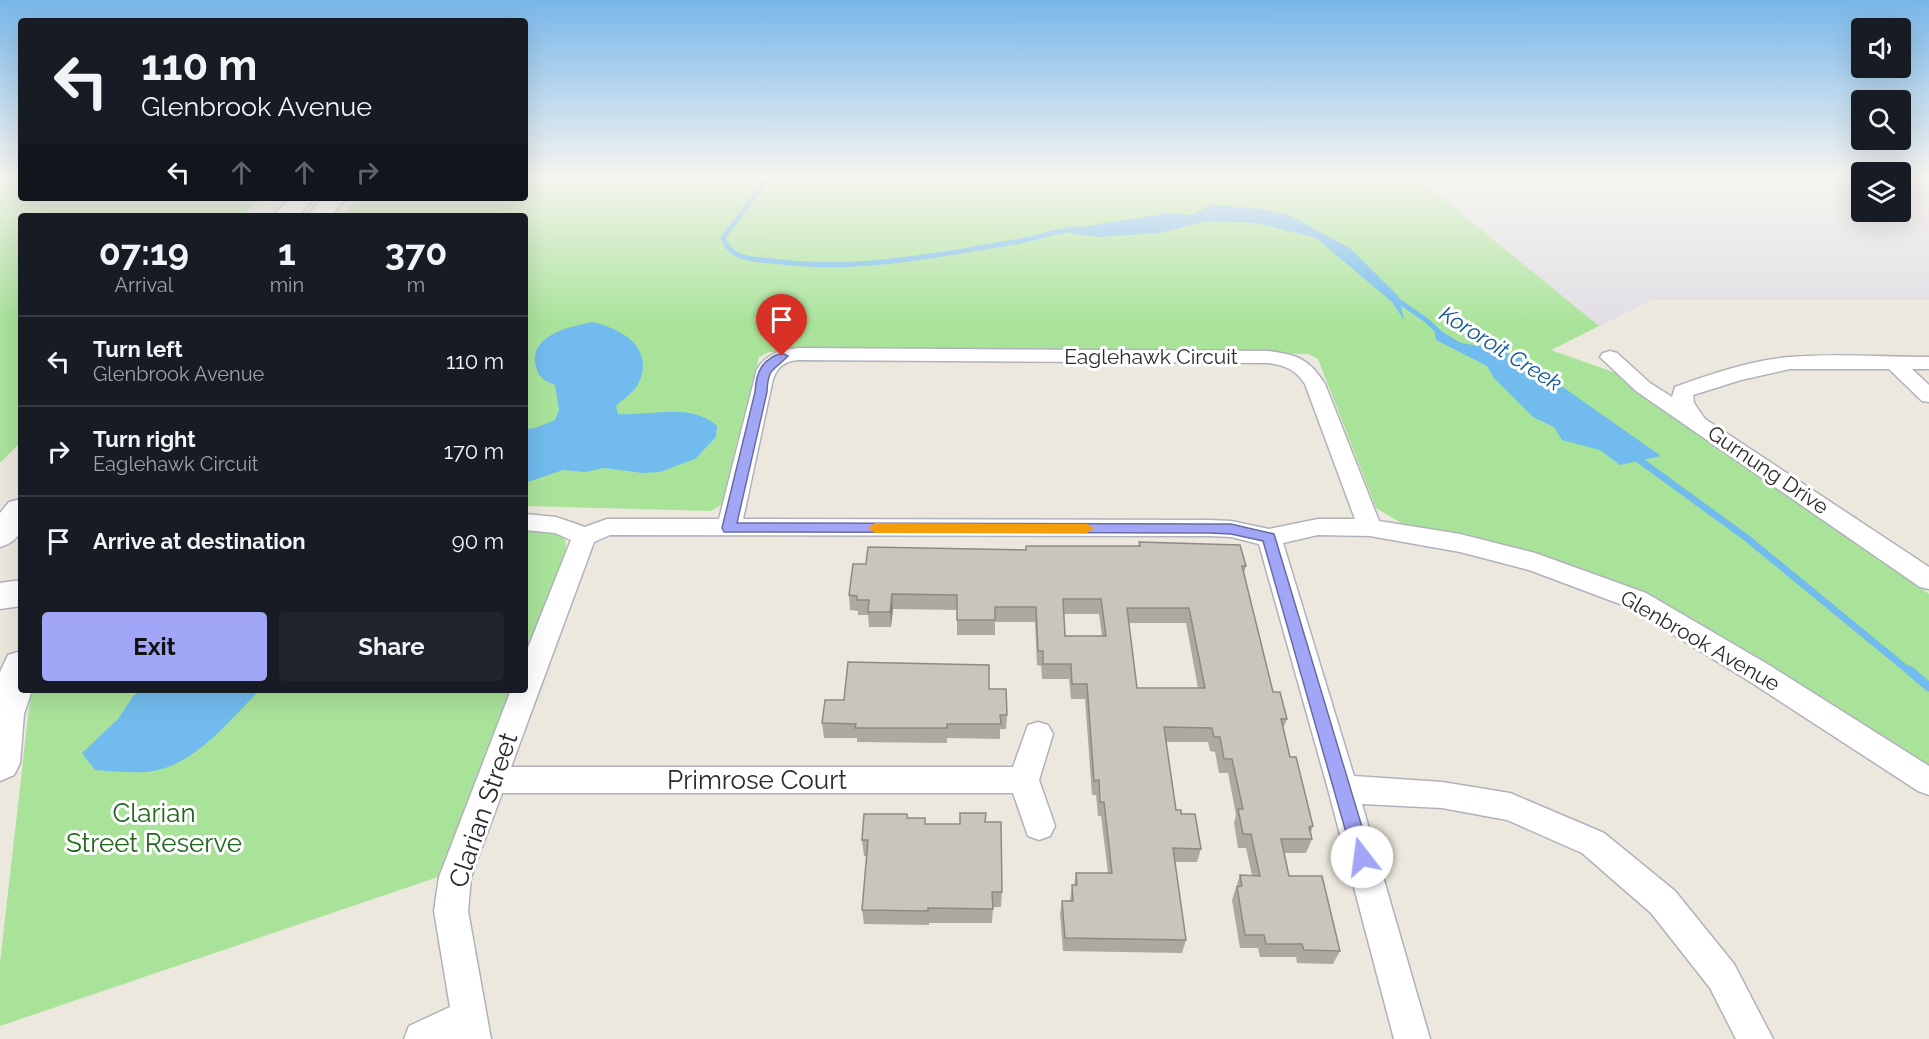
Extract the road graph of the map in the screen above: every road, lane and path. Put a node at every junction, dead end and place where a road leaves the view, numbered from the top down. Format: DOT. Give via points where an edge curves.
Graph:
graph roads {
  1 [pos="1610,357"];
  2 [pos="1894,363"];
  3 [pos="1929,363"];
  4 [pos="1929,396"];
  5 [pos="1695,420"];
  6 [pos="18,514"];
  7 [pos="528,522"];
  8 [pos="729,528"];
  9 [pos="1370,528"];
  10 [pos="18,533"];
  11 [pos="0,535"];
  12 [pos="584,537"];
  13 [pos="1269,538"];
  14 [pos="0,542"];
  15 [pos="1929,580"];
  16 [pos="18,594"];
  17 [pos="0,597"];
  18 [pos="18,672"];
  19 [pos="528,682"];
  20 [pos="524,693"];
  21 [pos="2,704"];
  22 [pos="1038,734"];
  23 [pos="0,763"];
  24 [pos="490,780"];
  25 [pos="1024,780"];
  26 [pos="1929,782"];
  27 [pos="1343,789"];
  28 [pos="1039,826"];
  29 [pos="471,1028"];
  30 [pos="422,1039"];
  31 [pos="1412,1039"];
  32 [pos="1755,1039"];
  1 -- 5 [label="street, Gurnung Drive" via="1643,387"];
  2 -- 3 [label="street"];
  2 -- 4 [label="street"];
  2 -- 5 [label="street" via="1790,363 1701,385 1683,392 1683,404"];
  5 -- 15 [label="street, Gurnung Drive"];
  6 -- 11 [label="street"];
  7 -- 12 [label="street" via="568,528"];
  8 -- 9 [label="street, Eaglehawk Circuit" via="761,392 774,371 783,365 822,356 1269,357 1299,363 1315,384"];
  8 -- 12 [label="street, Glenbrook Avenue" via="606,527"];
  8 -- 13 [label="street, Glenbrook Avenue" via="1210,528"];
  9 -- 13 [label="street, Glenbrook Avenue" via="1318,527"];
  9 -- 26 [label="street, Glenbrook Avenue" via="1460,543 1535,562 1637,600"];
  10 -- 14 [label="street"];
  12 -- 19 [label="street, Clarian Street"];
  13 -- 27 [label="street"];
  16 -- 17 [label="street"];
  18 -- 21 [label="street"];
  20 -- 24 [label="street, Clarian Street"];
  21 -- 23 [label="street"];
  22 -- 25 [label="street"];
  24 -- 25 [label="street, Primrose Court"];
  24 -- 29 [label="street, Clarian Street" via="455,877 451,911"];
  25 -- 28 [label="street"];
  27 -- 31 [label="street"];
  27 -- 32 [label="street" via="1442,795 1510,807 1593,843 1663,902 1722,976"];
  29 -- 30 [label="street"];
}
